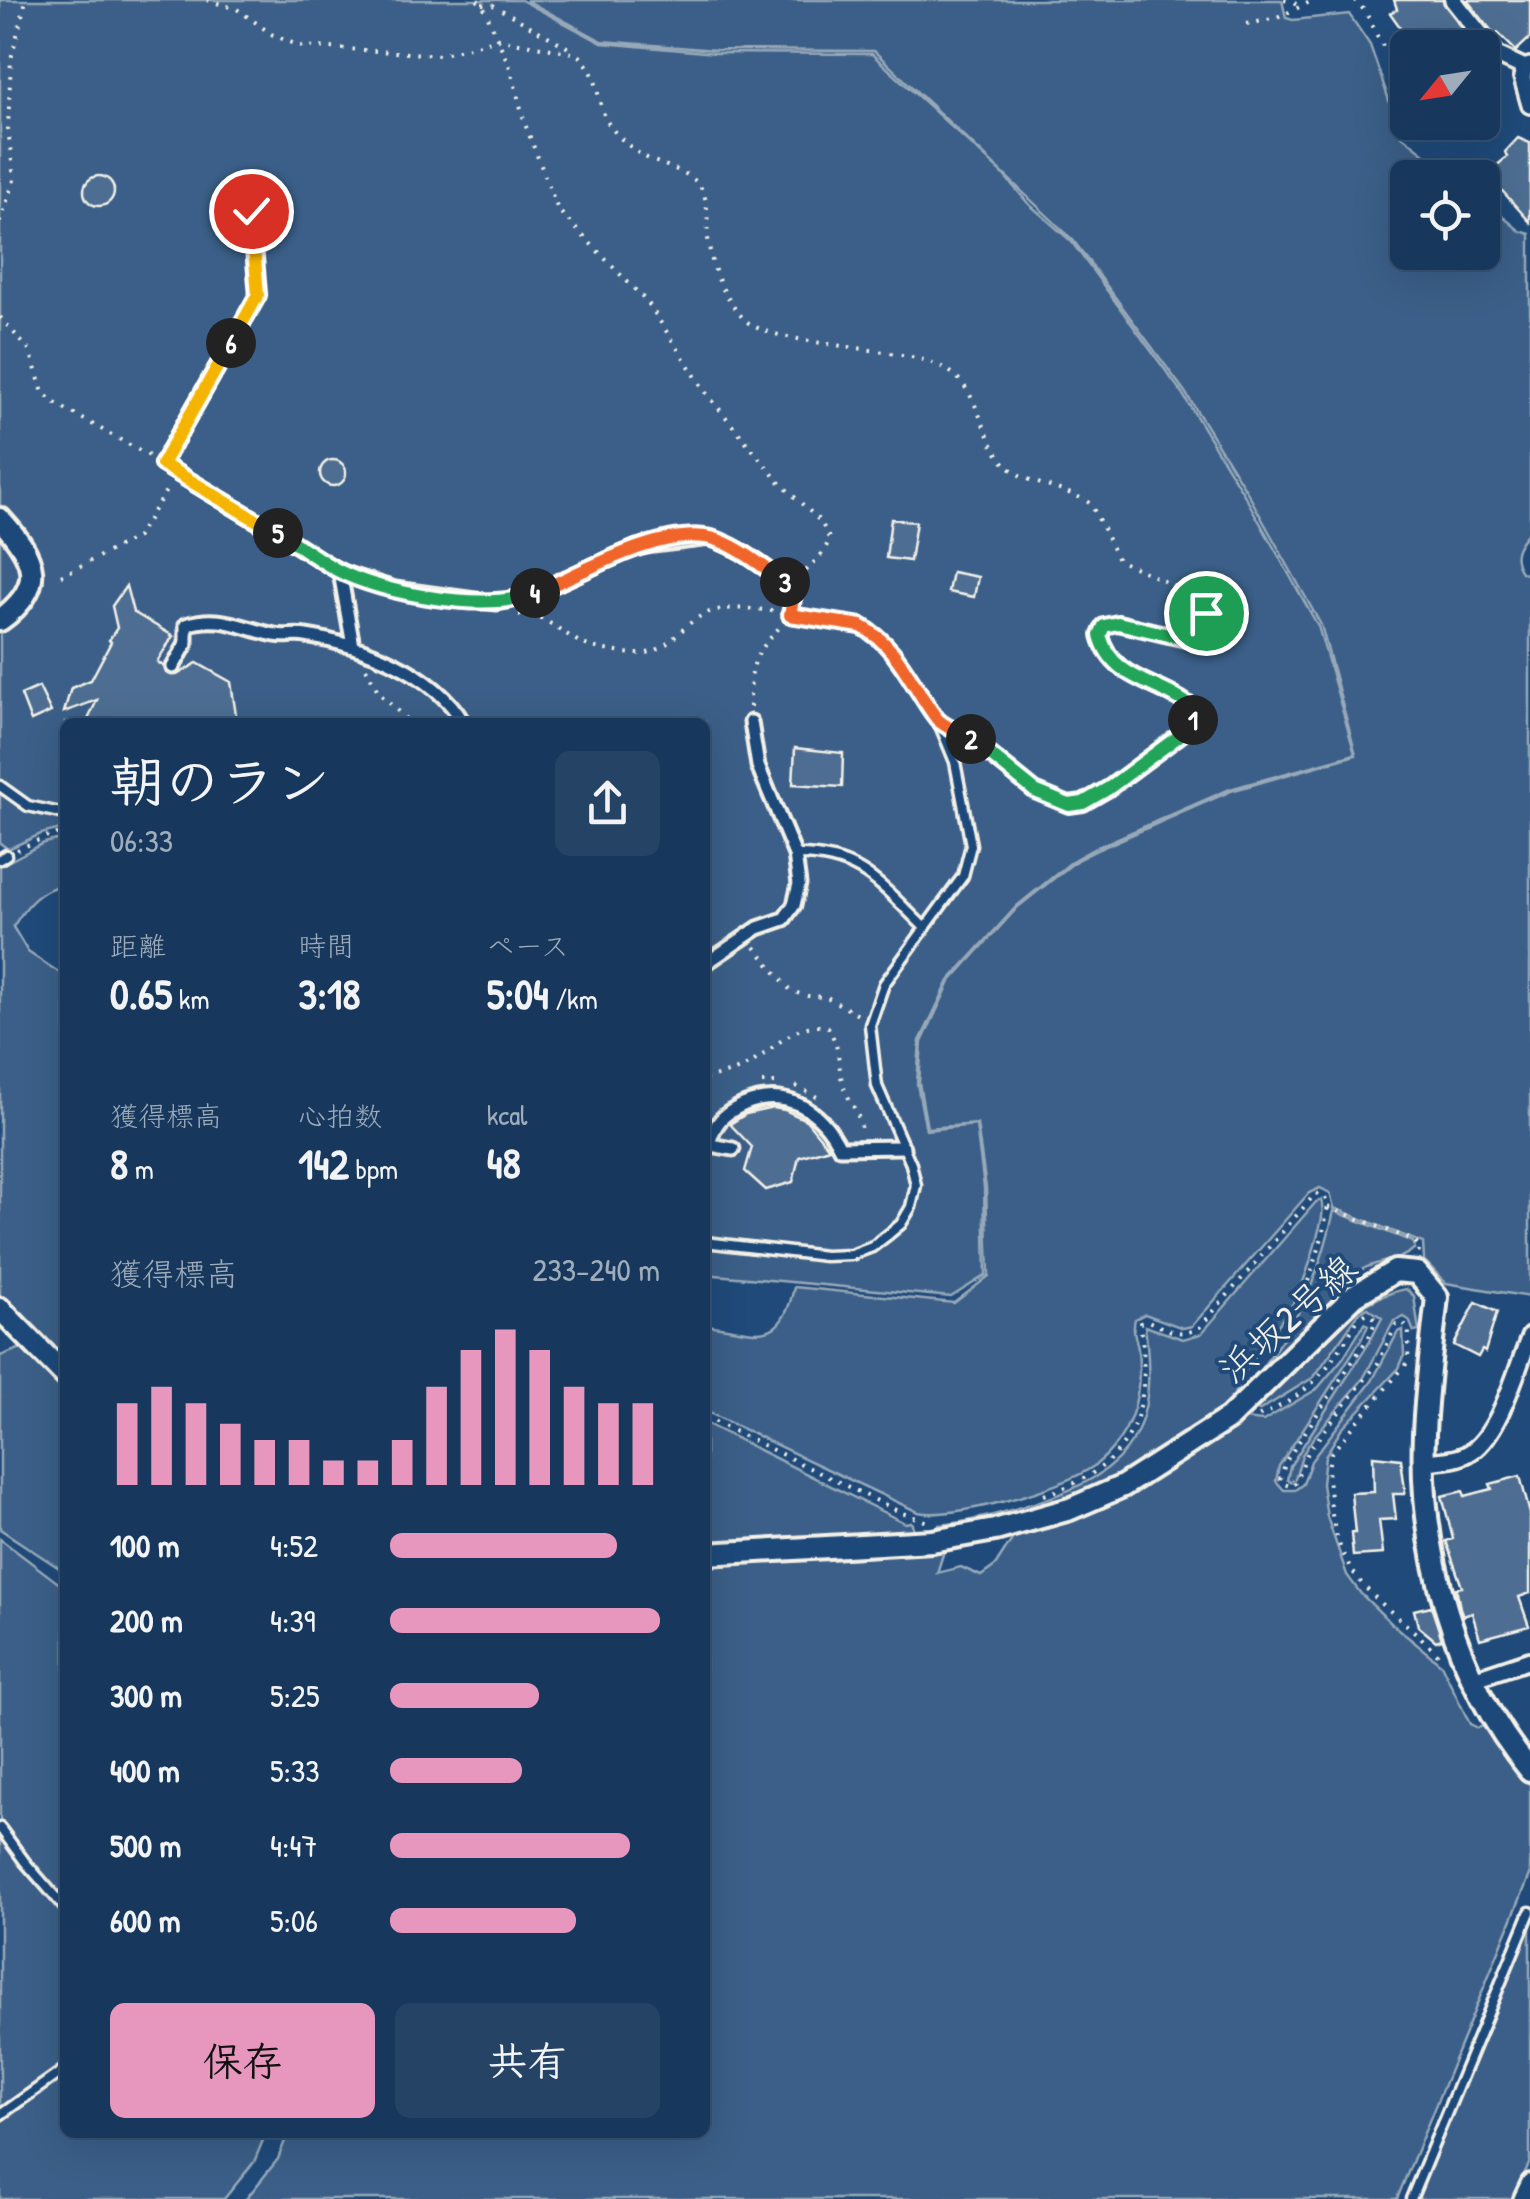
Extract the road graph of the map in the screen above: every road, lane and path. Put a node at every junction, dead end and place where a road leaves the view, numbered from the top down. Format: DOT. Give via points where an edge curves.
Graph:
graph roads {
  1 [pos="26,0"];
  2 [pos="207,0"];
  3 [pos="1284,0"];
  4 [pos="1314,0"];
  5 [pos="1354,0"];
  6 [pos="479,2"];
  7 [pos="1458,2"];
  8 [pos="1303,6"];
  9 [pos="1247,24"];
  10 [pos="1479,30"];
  11 [pos="498,39"];
  12 [pos="578,54"];
  13 [pos="1390,54"];
  14 [pos="1500,56"];
  15 [pos="1528,67"];
  16 [pos="1530,105"];
  17 [pos="251,211"];
  18 [pos="0,222"];
  19 [pos="0,317"];
  20 [pos="162,464"];
  21 [pos="176,473"];
  22 [pos="0,519"];
  23 [pos="340,572"];
  24 [pos="61,576"];
  25 [pos="795,588"];
  26 [pos="790,615"];
  27 [pos="506,616"];
  28 [pos="0,620"];
  29 [pos="352,646"];
  30 [pos="174,667"];
  31 [pos="405,718"];
  32 [pos="460,718"];
  33 [pos="751,722"];
  34 [pos="940,722"];
  35 [pos="0,786"];
  36 [pos="60,813"];
  37 [pos="60,834"];
  38 [pos="795,854"];
  39 [pos="3,857"];
  40 [pos="925,928"];
  41 [pos="746,936"];
  42 [pos="710,961"];
  43 [pos="870,1025"];
  44 [pos="710,1077"];
  45 [pos="798,1086"];
  46 [pos="826,1105"];
  47 [pos="850,1134"];
  48 [pos="710,1136"];
  49 [pos="710,1145"];
  50 [pos="903,1146"];
  51 [pos="732,1149"];
  52 [pos="1328,1208"];
  53 [pos="710,1243"];
  54 [pos="1414,1273"];
  55 [pos="0,1309"];
  56 [pos="1530,1336"];
  57 [pos="60,1370"];
  58 [pos="1425,1462"];
  59 [pos="710,1554"];
  60 [pos="1530,1660"];
  61 [pos="1473,1679"];
  62 [pos="1530,1770"];
  63 [pos="0,1828"];
  64 [pos="60,1902"];
  65 [pos="1530,1912"];
  66 [pos="60,2073"];
  67 [pos="0,2115"];
  68 [pos="1530,2182"];
  69 [pos="1411,2199"];
  70 [pos="1522,2199"];
  1 -- 18 [label="path" via="11,59 14,180"];
  2 -- 11 [label="path" via="237,9 300,46 440,55"];
  3 -- 8 [label="path"];
  4 -- 8 [label="path"];
  5 -- 13 [label="path"];
  6 -- 11 [label="path"];
  6 -- 12 [label="path"];
  7 -- 10 [label="street"];
  8 -- 9 [label="path"];
  11 -- 12 [label="path"];
  11 -- 25 [label="path" via="558,210 648,303 707,394 821,522 830,540"];
  12 -- 34 [label="path" via="596,78 610,126 640,154 696,180 712,266 746,322 942,366 970,394 1004,464 1091,504 1118,560 1173,585 1210,623 1190,640 1118,623 1104,626 1103,646 1118,668 1183,700 1194,709 1193,722 1083,803 1060,804 1035,791"];
  14 -- 15 [label="street"];
  15 -- 16 [label="street" via="1522,77"];
  17 -- 20 [label="street" via="258,295"];
  19 -- 20 [label="path" via="30,350 44,393"];
  20 -- 21 [label="street"];
  21 -- 23 [label="street"];
  21 -- 24 [label="path" via="137,537"];
  22 -- 28 [label="street" via="22,542 33,567 17,608"];
  23 -- 25 [label="street" via="395,589 497,602 526,597 637,547 710,538"];
  23 -- 29 [label="street"];
  25 -- 26 [label="path"];
  26 -- 27 [label="path" via="708,612 660,650 636,654 584,644 537,615"];
  26 -- 33 [label="path" via="753,666"];
  26 -- 34 [label="path" via="872,631"];
  29 -- 30 [label="street" via="278,636 230,620 191,622"];
  29 -- 31 [label="path" via="379,693"];
  29 -- 32 [label="street" via="442,693"];
  33 -- 38 [label="street" via="758,766"];
  34 -- 40 [label="lane" via="971,845 963,876"];
  35 -- 36 [label="lane" via="28,806"];
  37 -- 39 [label="path"];
  38 -- 40 [label="lane" via="856,866"];
  38 -- 41 [label="street" via="799,884 790,913"];
  40 -- 43 [label="lane" via="884,984"];
  41 -- 42 [label="street"];
  41 -- 43 [label="path" via="791,991 827,996"];
  43 -- 50 [label="lane" via="877,1086"];
  44 -- 47 [label="path" via="752,1063 793,1032 812,1024 828,1027 862,1124 861,1135"];
  45 -- 46 [label="path"];
  48 -- 50 [label="street" via="726,1112 774,1097 815,1114 840,1148"];
  49 -- 51 [label="street"];
  50 -- 53 [label="lane" via="916,1185 911,1207 872,1247 825,1256"];
  52 -- 54 [label="path" via="1418,1243"];
  54 -- 58 [label="street, 浜坂2号線" via="1437,1297"];
  54 -- 59 [label="street, 浜坂2号線" via="1395,1271 1354,1296 1243,1406 1123,1486 1070,1509 932,1542"];
  55 -- 57 [label="street"];
  56 -- 58 [label="street" via="1484,1438 1454,1460"];
  58 -- 61 [label="street, 浜坂2号線" via="1429,1530 1446,1609"];
  60 -- 61 [label="street"];
  61 -- 62 [label="street, 浜坂2号線" via="1492,1719"];
  63 -- 64 [label="lane"];
  65 -- 69 [label="lane"];
  66 -- 67 [label="lane"];
  68 -- 70 [label="street"];
}
